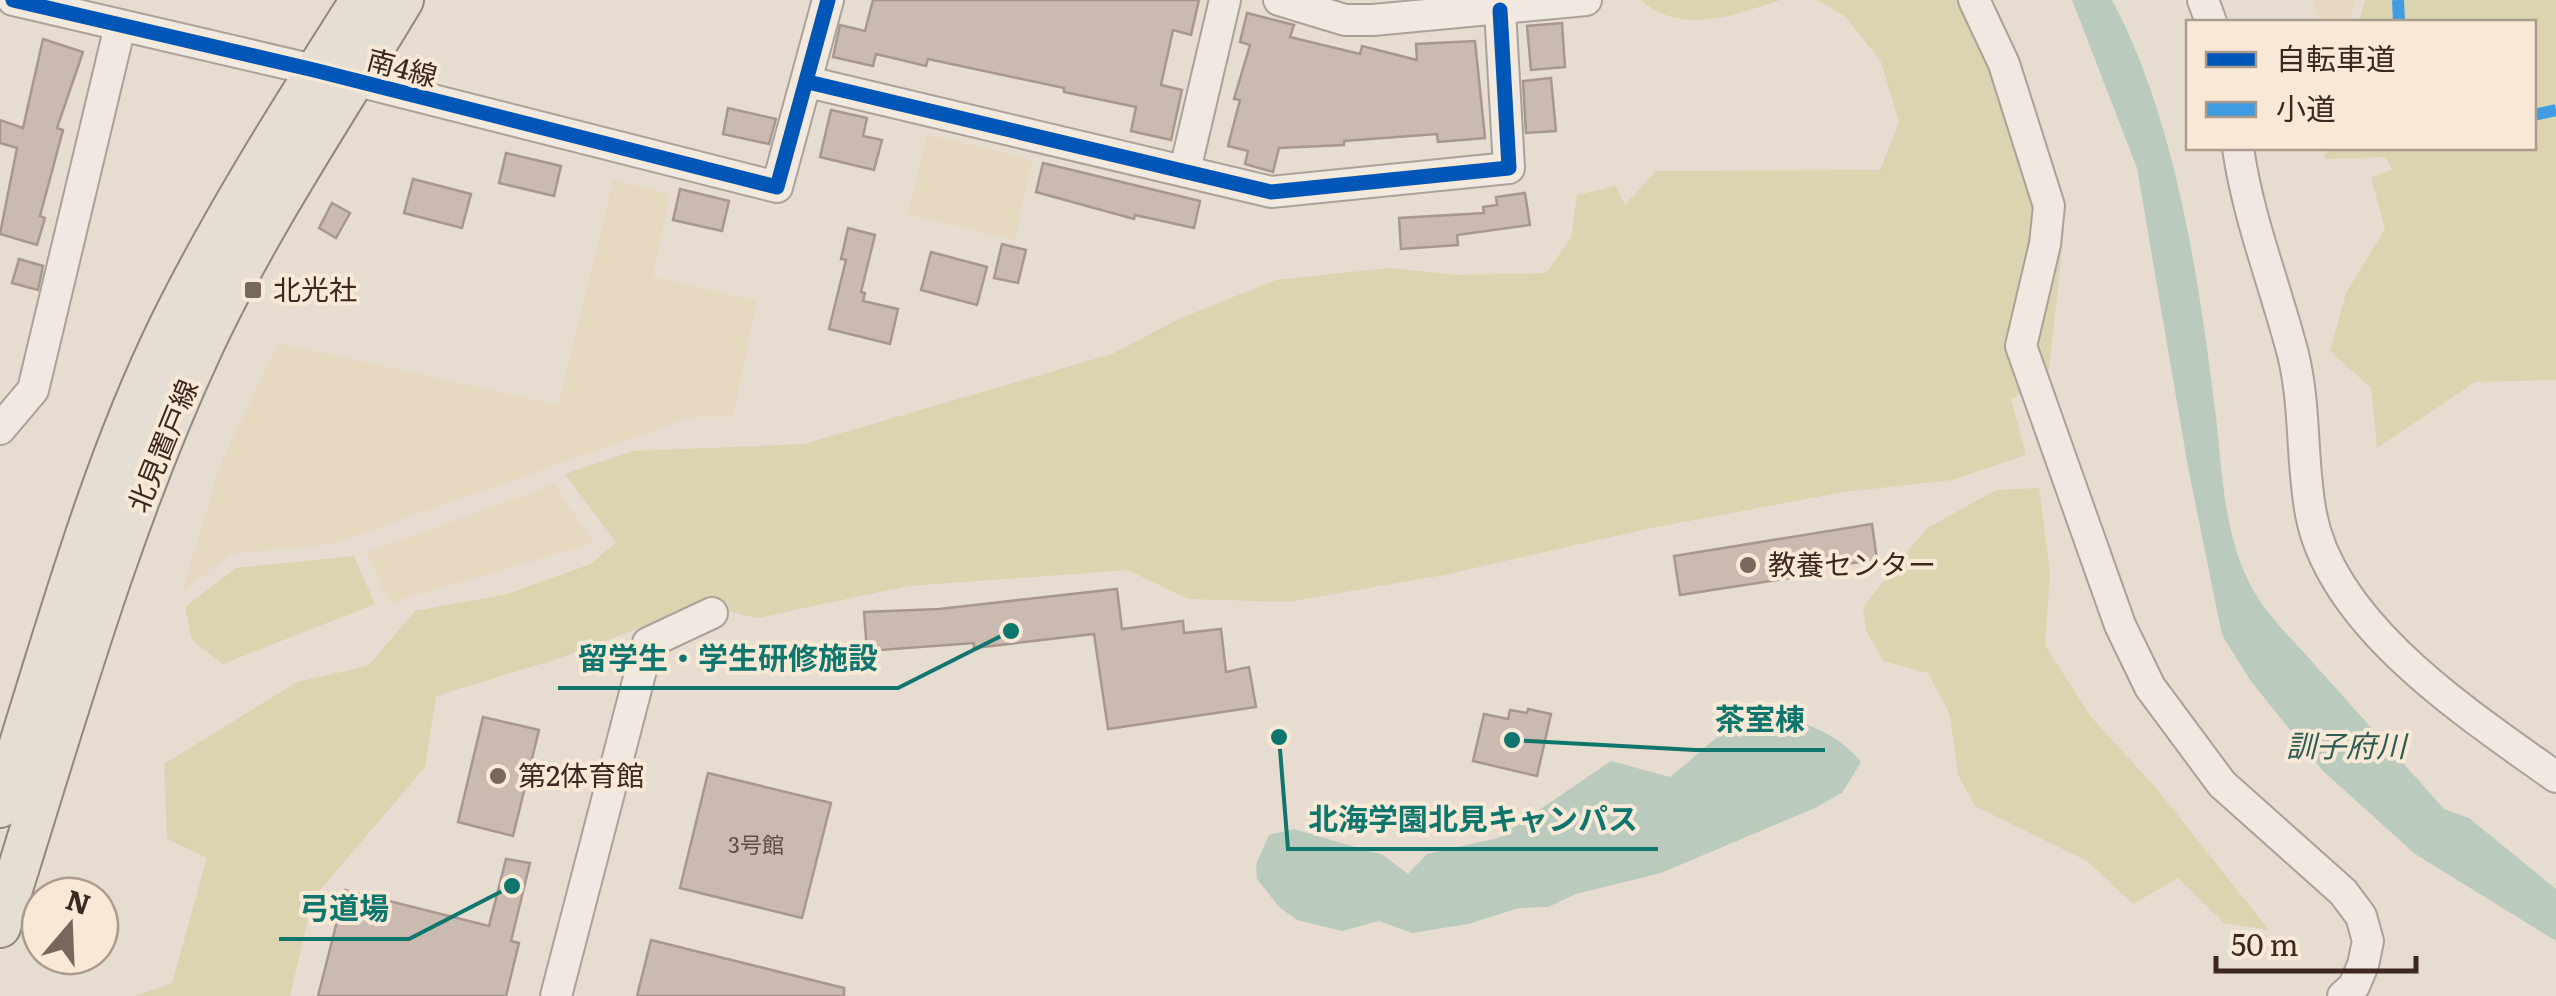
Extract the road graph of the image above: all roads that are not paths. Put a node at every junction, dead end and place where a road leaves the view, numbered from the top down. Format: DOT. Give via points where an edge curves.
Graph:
graph roads {
  1 [pos="13,0"];
  2 [pos="361,0"];
  3 [pos="403,0"];
  4 [pos="828,0"];
  5 [pos="1225,0"];
  6 [pos="1278,0"];
  7 [pos="1586,0"];
  8 [pos="1974,0"];
  9 [pos="1500,10"];
  10 [pos="120,26"];
  11 [pos="333,75"];
  12 [pos="808,82"];
  13 [pos="2238,150"];
  14 [pos="1184,170"];
  15 [pos="0,430"];
  16 [pos="712,612"];
  17 [pos="2556,777"];
  18 [pos="0,807"];
  19 [pos="7,879"];
  20 [pos="0,928"];
  21 [pos="556,996"];
  22 [pos="2343,996"];
  1 -- 10 [label="street, 南4線"];
  2 -- 11 [label="main road, 北見置戸線"];
  3 -- 11 [label="main road, 北見置戸線"];
  4 -- 12 [label="street"];
  5 -- 14 [label="street"];
  6 -- 9 [label="street" via="1345,20"];
  7 -- 9 [label="street"];
  8 -- 22 [label="street" via="2004,64 2048,206 2021,346 2120,624 2150,687 2222,784 2343,892 2361,916 2368,940 2363,965"];
  9 -- 14 [label="street" via="1508,168 1271,192"];
  10 -- 11 [label="street, 南4線"];
  10 -- 15 [label="street" via="33,390"];
  11 -- 12 [label="street, 南4線" via="777,188"];
  11 -- 18 [label="main road, 北見置戸線" via="224,220 167,331 84,548"];
  11 -- 19 [label="main road, 北見置戸線" via="202,348 118,560"];
  12 -- 14 [label="street"];
  13 -- 17 [label="street" via="2294,358 2311,516 2323,553 2345,592 2414,669"];
  16 -- 21 [label="street" via="648,643"];
  19 -- 20 [label="main road, 北見置戸線"];
}
